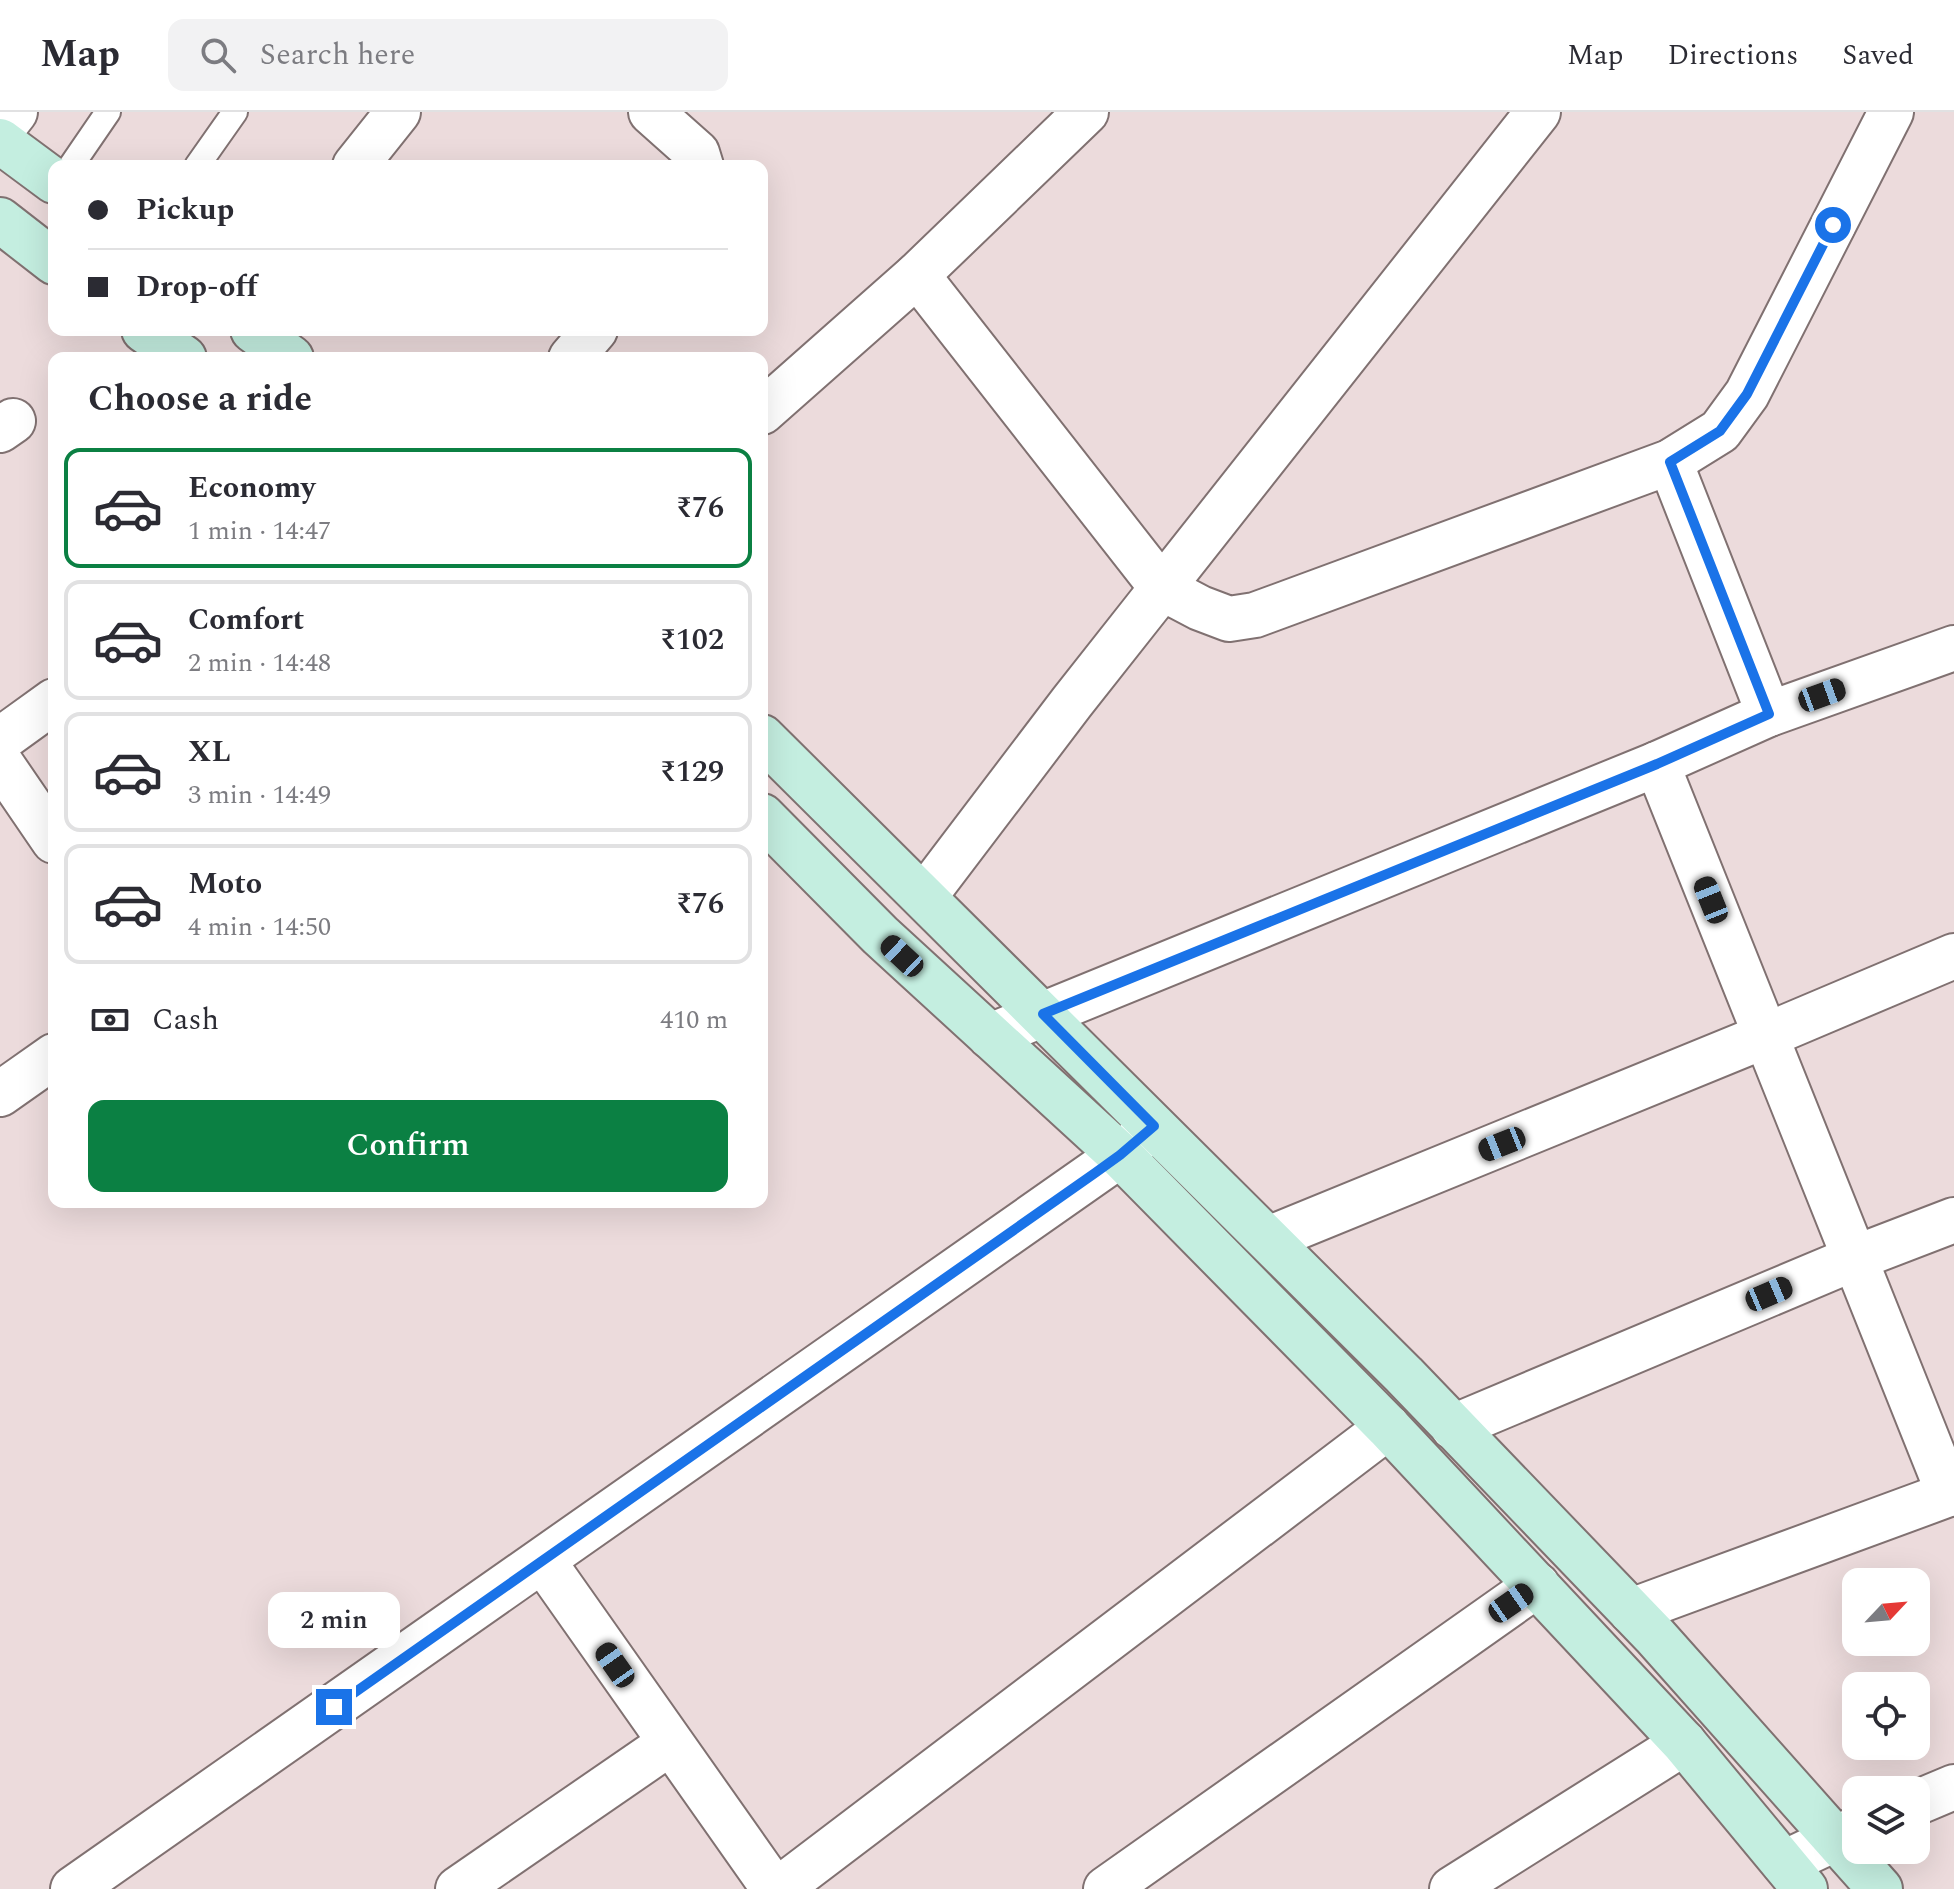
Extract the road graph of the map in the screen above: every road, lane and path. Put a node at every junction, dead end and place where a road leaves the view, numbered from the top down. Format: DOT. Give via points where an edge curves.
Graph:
graph roads {
  1 [pos="15,112"];
  2 [pos="108,112"];
  3 [pos="235,112"];
  4 [pos="398,112"];
  5 [pos="651,112"];
  6 [pos="1086,112"];
  7 [pos="1538,112"];
  8 [pos="1891,112"];
  9 [pos="0,131"];
  10 [pos="0,141"];
  11 [pos="75,160"];
  12 [pos="201,160"];
  13 [pos="360,160"];
  14 [pos="699,160"];
  15 [pos="48,177"];
  16 [pos="0,220"];
  17 [pos="48,257"];
  18 [pos="917,275"];
  19 [pos="153,336"];
  20 [pos="261,336"];
  21 [pos="590,336"];
  22 [pos="175,352"];
  23 [pos="283,352"];
  24 [pos="576,352"];
  25 [pos="768,407"];
  26 [pos="1670,462"];
  27 [pos="1162,588"];
  28 [pos="1954,648"];
  29 [pos="48,705"];
  30 [pos="1769,714"];
  31 [pos="0,740"];
  32 [pos="768,743"];
  33 [pos="0,762"];
  34 [pos="1657,764"];
  35 [pos="768,822"];
  36 [pos="48,832"];
  37 [pos="924,897"];
  38 [pos="1954,956"];
  39 [pos="1043,1014"];
  40 [pos="990,1036"];
  41 [pos="1765,1036"];
  42 [pos="48,1060"];
  43 [pos="0,1094"];
  44 [pos="1154,1126"];
  45 [pos="1120,1155"];
  46 [pos="1954,1220"];
  47 [pos="1268,1239"];
  48 [pos="1855,1258"];
  49 [pos="1388,1427"];
  50 [pos="1453,1427"];
  51 [pos="1951,1493"];
  52 [pos="543,1561"];
  53 [pos="1537,1585"];
  54 [pos="1631,1611"];
  55 [pos="670,1743"];
  56 [pos="1684,1743"];
  57 [pos="1954,1787"];
  58 [pos="1930,1797"];
  59 [pos="1842,1830"];
  60 [pos="1842,1836"];
  61 [pos="1864,1864"];
  62 [pos="1795,1876"];
  63 [pos="73,1889"];
  64 [pos="458,1889"];
  65 [pos="776,1889"];
  66 [pos="1106,1889"];
  67 [pos="1452,1889"];
  68 [pos="1880,1889"];
  1 -- 9 [label="street"];
  2 -- 11 [label="lane"];
  3 -- 12 [label="lane"];
  4 -- 13 [label="street"];
  5 -- 14 [label="street"];
  6 -- 18 [label="street"];
  7 -- 27 [label="street"];
  8 -- 26 [label="street" via="1747,394 1720,431"];
  10 -- 15 [label="street"];
  16 -- 17 [label="street"];
  18 -- 25 [label="street"];
  18 -- 27 [label="street"];
  19 -- 22 [label="street"];
  20 -- 23 [label="street"];
  21 -- 24 [label="street"];
  26 -- 27 [label="street" via="1255,615 1229,619"];
  26 -- 30 [label="street"];
  27 -- 37 [label="street"];
  28 -- 30 [label="street"];
  29 -- 31 [label="street"];
  30 -- 34 [label="street"];
  32 -- 37 [label="street"];
  33 -- 36 [label="street"];
  34 -- 39 [label="street"];
  34 -- 41 [label="street"];
  35 -- 40 [label="street"];
  37 -- 39 [label="street"];
  38 -- 41 [label="street"];
  39 -- 40 [label="street"];
  39 -- 44 [label="street"];
  40 -- 45 [label="street"];
  41 -- 47 [label="street"];
  41 -- 48 [label="street"];
  42 -- 43 [label="street"];
  44 -- 45 [label="street"];
  44 -- 47 [label="street"];
  45 -- 49 [label="street"];
  45 -- 52 [label="street"];
  46 -- 48 [label="street"];
  47 -- 50 [label="street"];
  48 -- 50 [label="street"];
  48 -- 51 [label="street"];
  49 -- 53 [label="street"];
  49 -- 65 [label="street"];
  50 -- 54 [label="street"];
  51 -- 54 [label="street"];
  52 -- 55 [label="street"];
  52 -- 63 [label="street"];
  53 -- 56 [label="street"];
  53 -- 66 [label="street"];
  54 -- 59 [label="street"];
  55 -- 64 [label="street"];
  55 -- 65 [label="street"];
  56 -- 62 [label="street"];
  56 -- 67 [label="street"];
  57 -- 58 [label="street"];
  60 -- 62 [label="street"];
  61 -- 68 [label="street"];
}
